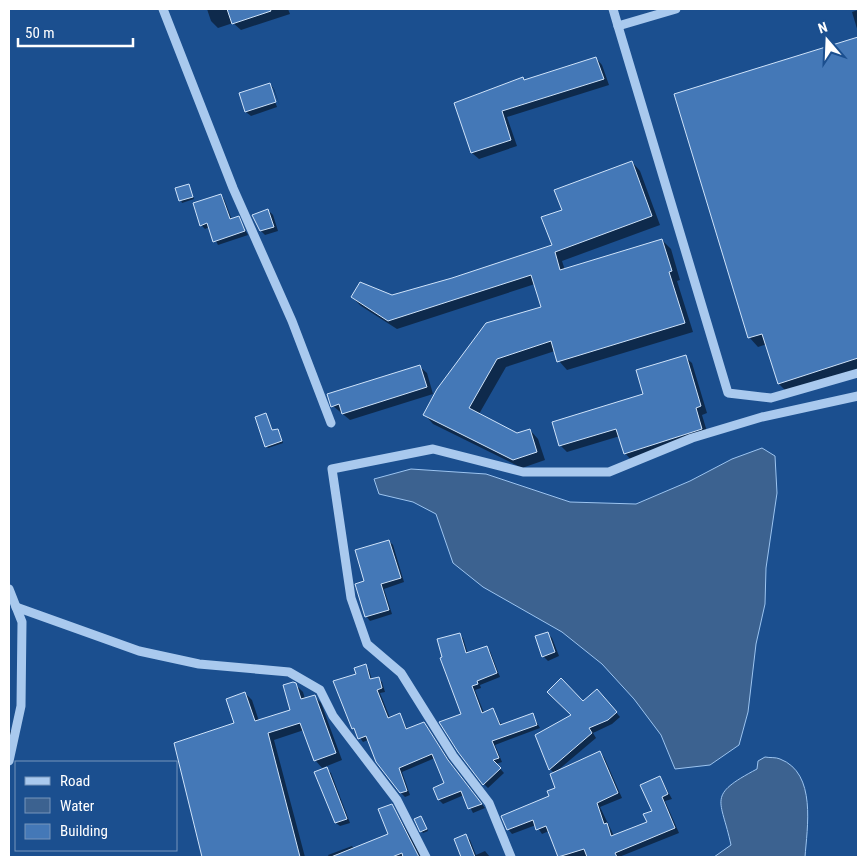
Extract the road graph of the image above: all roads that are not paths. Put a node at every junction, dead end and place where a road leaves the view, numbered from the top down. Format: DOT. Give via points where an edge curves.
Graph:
graph roads {
  1 [pos="163,9"];
  2 [pos="613,9"];
  3 [pos="676,9"];
  4 [pos="618,26"];
  5 [pos="858,373"];
  6 [pos="858,396"];
  7 [pos="330,423"];
  8 [pos="9,589"];
  9 [pos="16,607"];
  10 [pos="9,760"];
  11 [pos="426,857"];
  12 [pos="511,857"];
  1 -- 7 [label="street" via="233,188 292,321"];
  2 -- 4 [label="street"];
  3 -- 4 [label="street"];
  4 -- 5 [label="street" via="728,393 771,398"];
  6 -- 12 [label="street" via="753,419 692,438 609,472 523,472 433,449 332,469 351,598 366,644 401,673 453,756 490,803"];
  8 -- 9 [label="street"];
  9 -- 10 [label="street" via="22,622 21,706"];
  9 -- 11 [label="street" via="139,651 200,664 289,672 320,690 333,716 397,800"];
}
